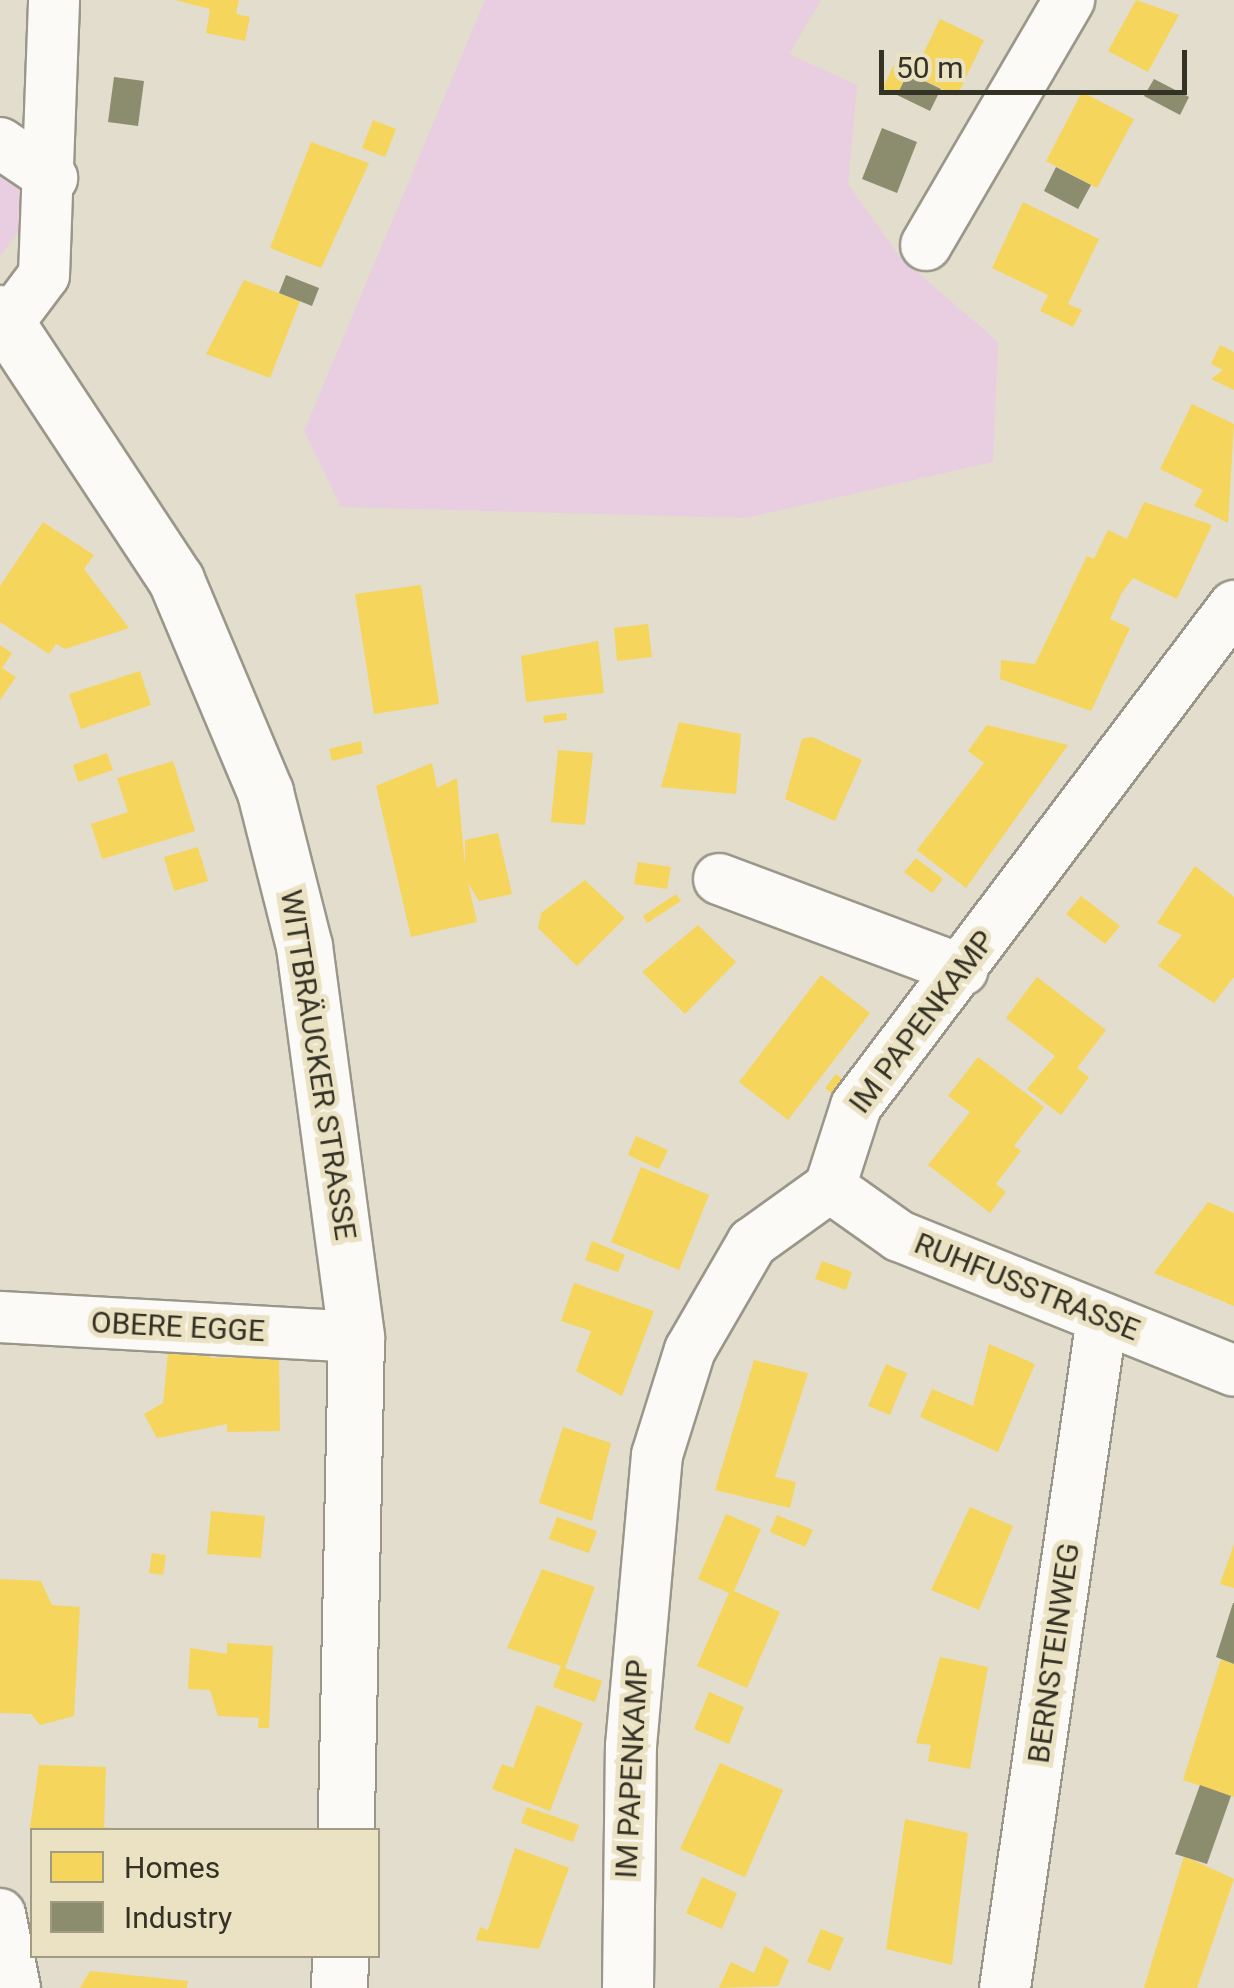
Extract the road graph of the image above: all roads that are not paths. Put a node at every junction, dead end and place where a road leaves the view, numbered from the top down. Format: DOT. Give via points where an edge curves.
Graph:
graph roads {
  1 [pos="54,0"];
  2 [pos="1069,0"];
  3 [pos="0,144"];
  4 [pos="52,178"];
  5 [pos="926,245"];
  6 [pos="4,318"];
  7 [pos="1234,606"];
  8 [pos="718,878"];
  9 [pos="963,970"];
  10 [pos="830,1187"];
  11 [pos="0,1317"];
  12 [pos="1102,1318"];
  13 [pos="356,1336"];
  14 [pos="1234,1371"];
  15 [pos="346,1828"];
  16 [pos="0,1914"];
  17 [pos="340,1958"];
  18 [pos="15,1988"];
  19 [pos="339,1988"];
  20 [pos="628,1988"];
  21 [pos="1005,1988"];
  1 -- 4 [label="street"];
  2 -- 5 [label="street"];
  3 -- 4 [label="street"];
  4 -- 6 [label="street" via="44,275"];
  6 -- 13 [label="main road, WITTBRÄUCKER STRASSE" via="176,580 266,792 304,946"];
  7 -- 9 [label="street, IM PAPENKAMP"];
  8 -- 9 [label="street"];
  9 -- 10 [label="street, IM PAPENKAMP" via="856,1106"];
  10 -- 12 [label="street, RUHFUSSTRASSE" via="900,1236"];
  10 -- 20 [label="street, IM PAPENKAMP" via="752,1244 690,1350 664,1422 630,1746"];
  11 -- 13 [label="street, OBERE EGGE"];
  12 -- 14 [label="street, RUHFUSSTRASSE"];
  12 -- 21 [label="street, BERNSTEINWEG"];
  13 -- 15 [label="main road, WITTBRÄUCKER STRASSE"];
  16 -- 18 [label="street"];
  17 -- 19 [label="main road"];
}
